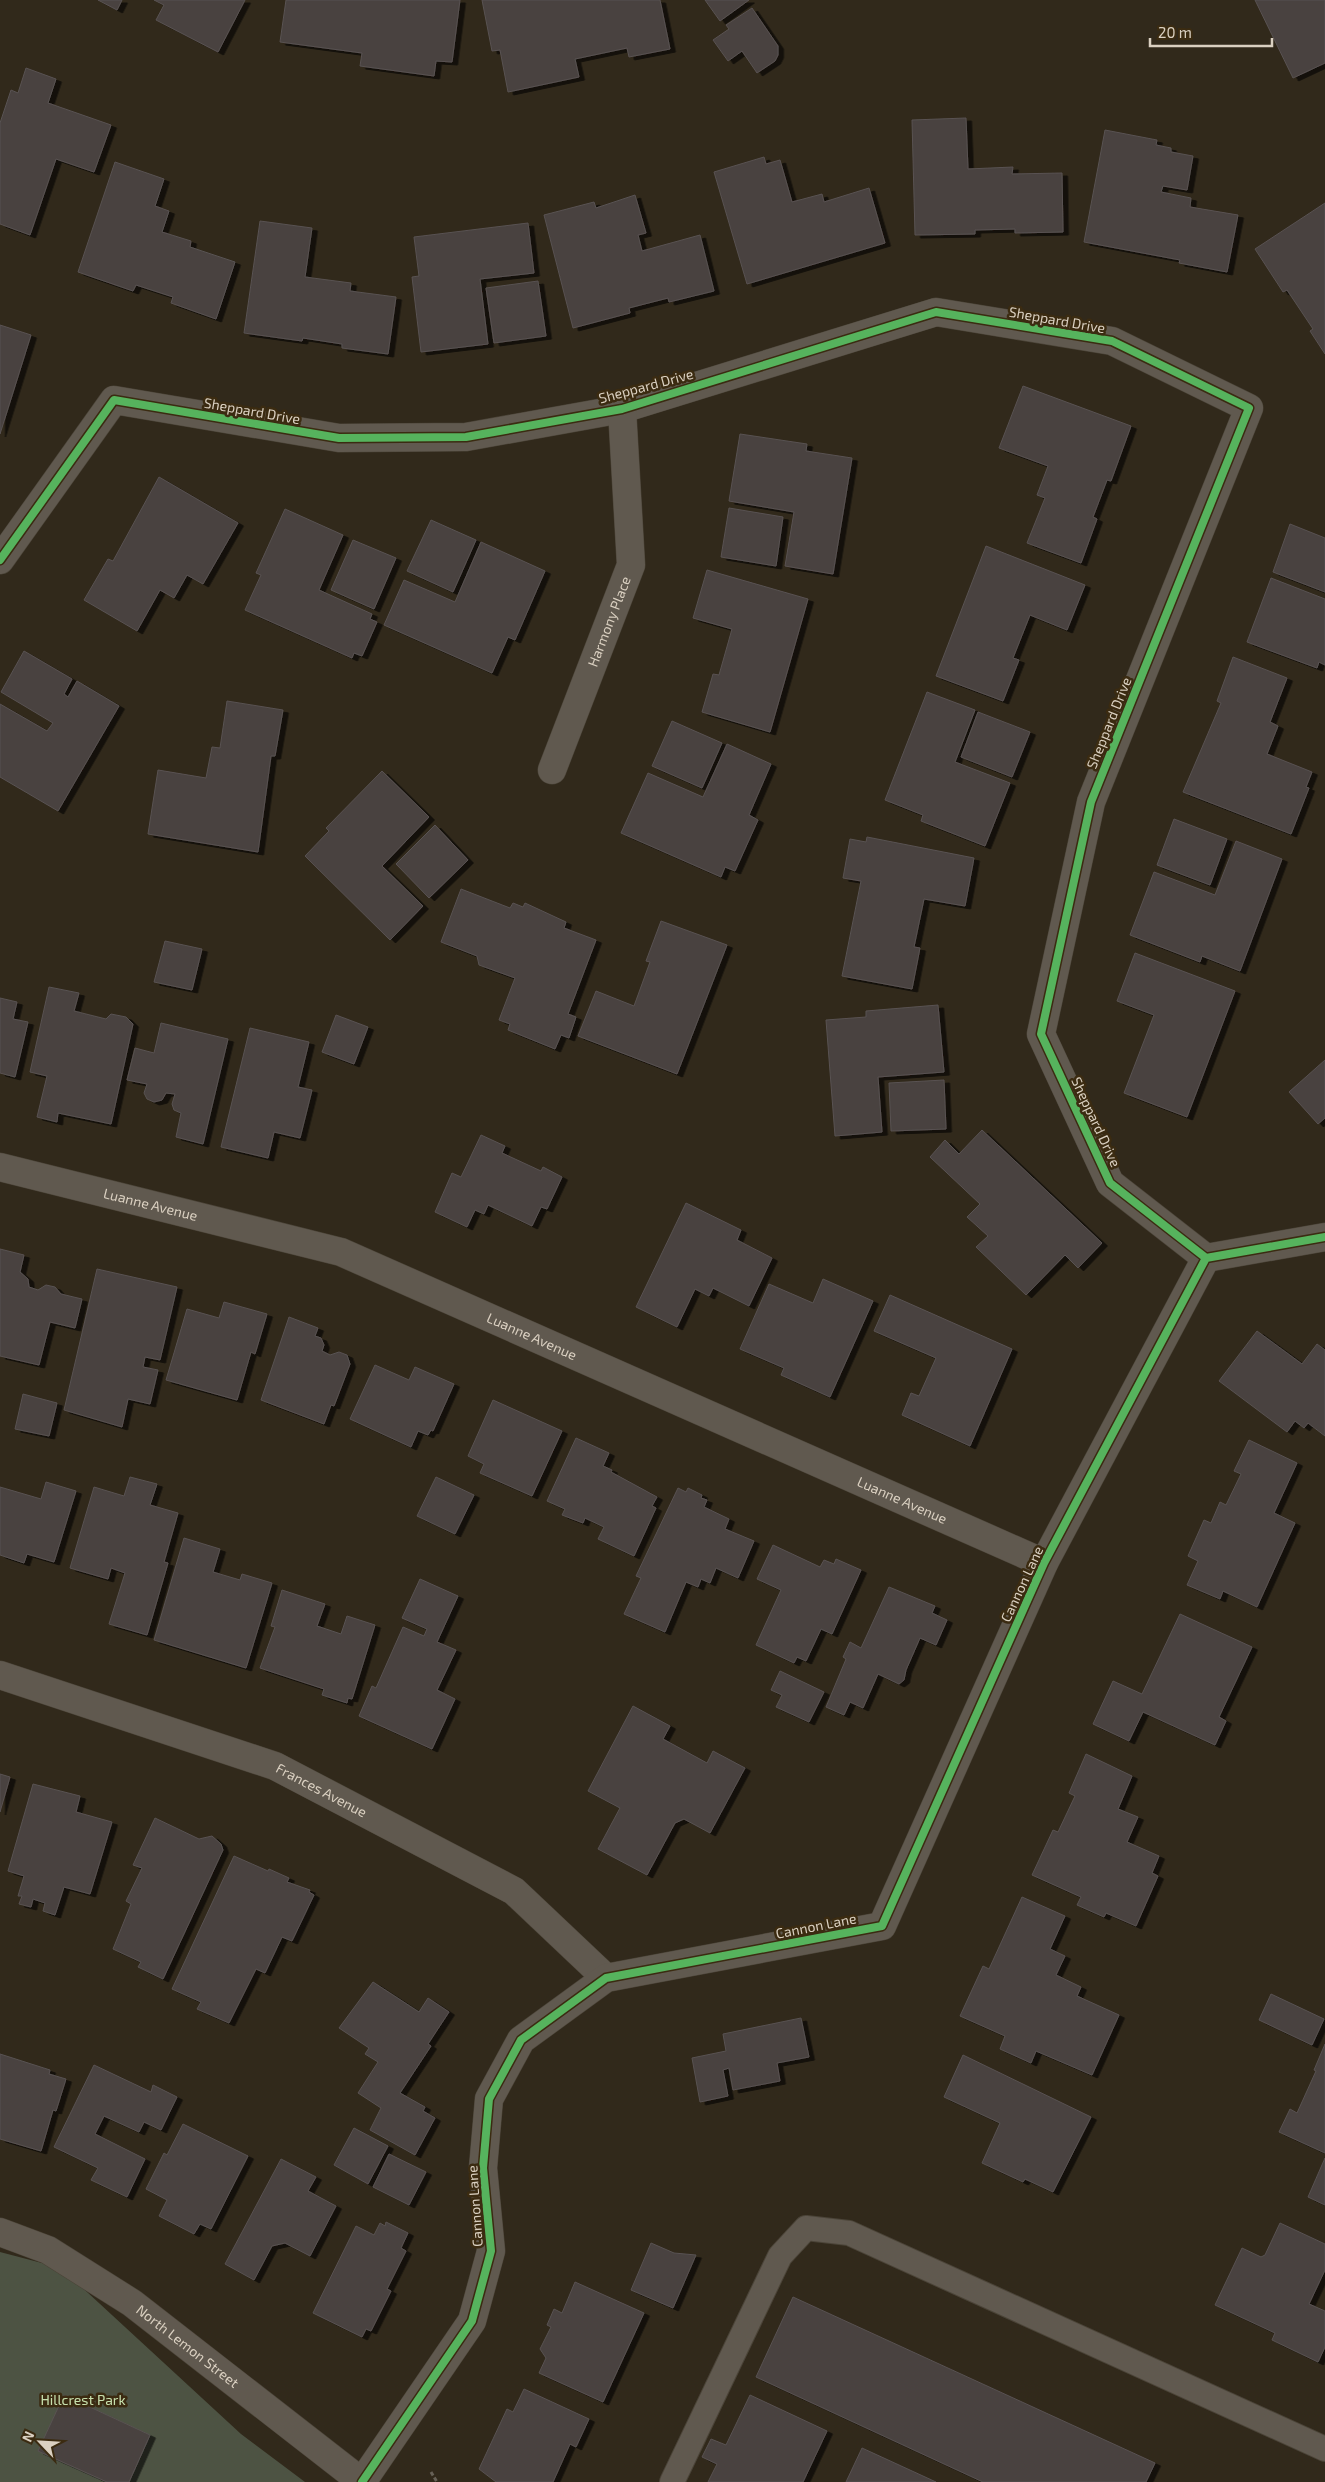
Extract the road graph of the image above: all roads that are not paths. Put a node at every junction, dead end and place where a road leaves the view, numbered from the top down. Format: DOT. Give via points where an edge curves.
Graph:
graph roads {
  1 [pos="622,409"];
  2 [pos="0,560"];
  3 [pos="552,770"];
  4 [pos="0,1167"];
  5 [pos="1325,1237"];
  6 [pos="1206,1258"];
  7 [pos="1044,1563"];
  8 [pos="0,1675"];
  9 [pos="606,1978"];
  10 [pos="0,2232"];
  11 [pos="1325,2449"];
  12 [pos="362,2482"];
  13 [pos="672,2482"];
  1 -- 2 [label="street, Sheppard Drive" via="466,437 338,438 114,400"];
  1 -- 3 [label="street, Harmony Place" via="631,565"];
  1 -- 6 [label="street, Sheppard Drive" via="936,312 1112,341 1249,408 1091,802 1041,1034 1110,1183"];
  4 -- 7 [label="street, Luanne Avenue" via="341,1252"];
  5 -- 6 [label="street"];
  6 -- 7 [label="street, Cannon Lane"];
  7 -- 9 [label="street, Cannon Lane" via="882,1926"];
  8 -- 9 [label="street, Frances Avenue" via="275,1766 514,1891"];
  9 -- 12 [label="street, Cannon Lane" via="521,2040 489,2099 483,2168 491,2251 472,2321"];
  10 -- 12 [label="street, North Lemon Street" via="48,2250 132,2303"];
  11 -- 13 [label="lane" via="849,2233 806,2228 780,2256"];
}
